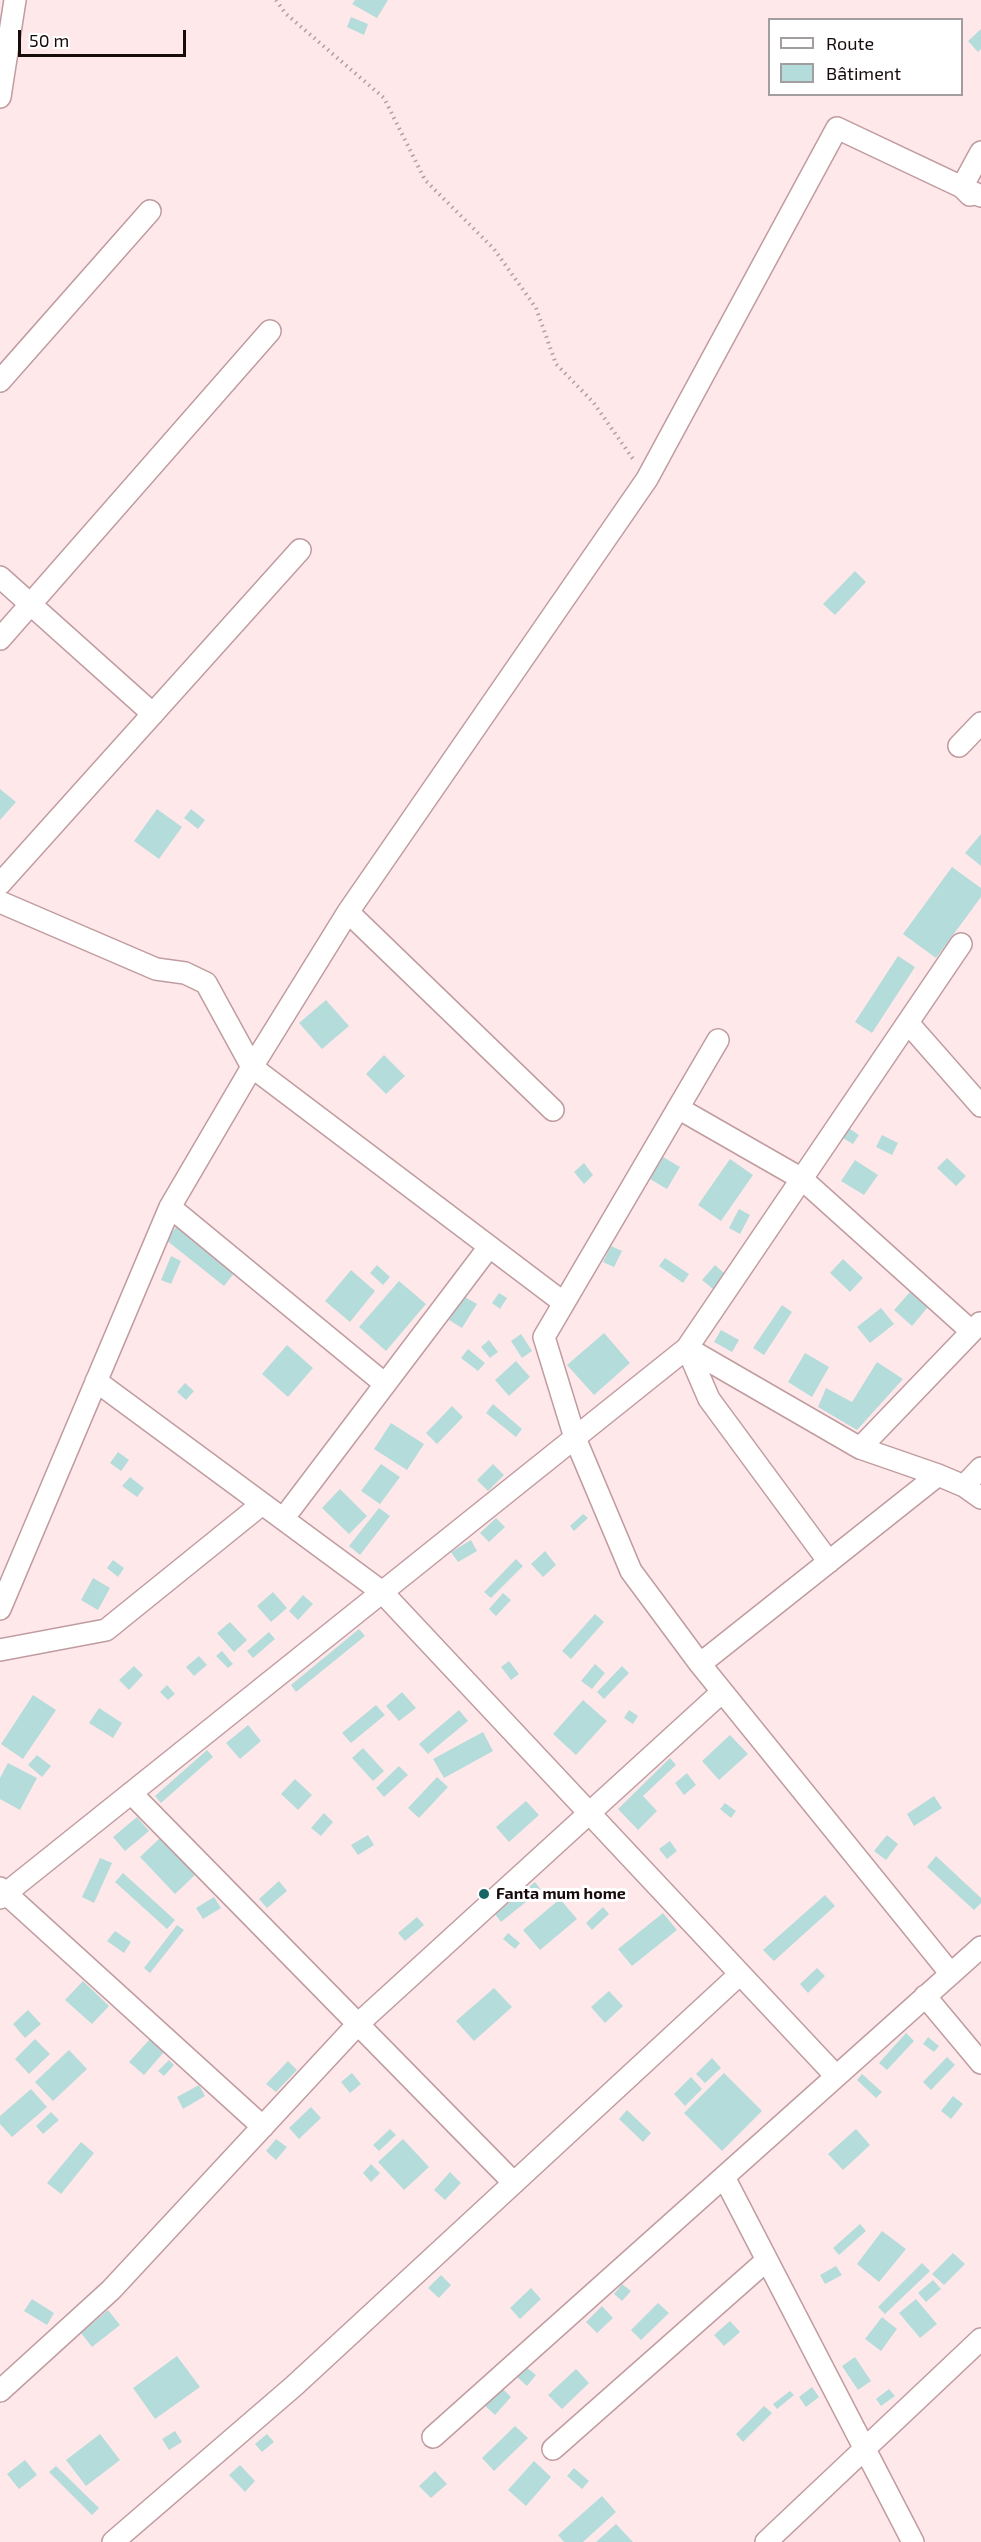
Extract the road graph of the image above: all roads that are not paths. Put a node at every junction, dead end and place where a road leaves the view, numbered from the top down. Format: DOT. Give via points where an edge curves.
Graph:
graph roads {
  1 [pos="15,0"];
  2 [pos="0,97"];
  3 [pos="981,152"];
  4 [pos="962,187"];
  5 [pos="981,196"];
  6 [pos="981,206"];
  7 [pos="150,211"];
  8 [pos="270,331"];
  9 [pos="0,381"];
  10 [pos="300,550"];
  11 [pos="0,578"];
  12 [pos="30,604"];
  13 [pos="0,639"];
  14 [pos="153,714"];
  15 [pos="981,723"];
  16 [pos="959,746"];
  17 [pos="0,885"];
  18 [pos="0,902"];
  19 [pos="348,912"];
  20 [pos="961,944"];
  21 [pos="908,1023"];
  22 [pos="718,1040"];
  23 [pos="252,1067"];
  24 [pos="981,1106"];
  25 [pos="678,1108"];
  26 [pos="553,1110"];
  27 [pos="802,1179"];
  28 [pos="170,1207"];
  29 [pos="489,1247"];
  30 [pos="564,1303"];
  31 [pos="976,1327"];
  32 [pos="687,1348"];
  33 [pos="96,1381"];
  34 [pos="384,1384"];
  35 [pos="575,1438"];
  36 [pos="860,1448"];
  37 [pos="981,1468"];
  38 [pos="938,1474"];
  39 [pos="973,1492"];
  40 [pos="262,1504"];
  41 [pos="283,1519"];
  42 [pos="829,1562"];
  43 [pos="382,1592"];
  44 [pos="0,1609"];
  45 [pos="0,1650"];
  46 [pos="700,1664"];
  47 [pos="722,1692"];
  48 [pos="131,1793"];
  49 [pos="589,1813"];
  50 [pos="2,1893"];
  51 [pos="981,1947"];
  52 [pos="740,1974"];
  53 [pos="951,1974"];
  54 [pos="925,1996"];
  55 [pos="358,2024"];
  56 [pos="981,2063"];
  57 [pos="836,2076"];
  58 [pos="263,2127"];
  59 [pos="724,2177"];
  60 [pos="514,2183"];
  61 [pos="767,2260"];
  62 [pos="981,2339"];
  63 [pos="0,2391"];
  64 [pos="433,2437"];
  65 [pos="865,2449"];
  66 [pos="553,2450"];
  67 [pos="113,2542"];
  68 [pos="766,2542"];
  69 [pos="913,2542"];
  1 -- 2 [label="street"];
  3 -- 4 [label="street"];
  4 -- 5 [label="street"];
  4 -- 6 [label="street"];
  4 -- 19 [label="street" via="837,128 647,479"];
  7 -- 9 [label="street"];
  8 -- 12 [label="street"];
  10 -- 14 [label="street"];
  11 -- 12 [label="street"];
  12 -- 13 [label="street"];
  12 -- 14 [label="street"];
  14 -- 17 [label="street"];
  15 -- 16 [label="street"];
  18 -- 23 [label="street" via="156,969 185,973 206,983"];
  19 -- 23 [label="street"];
  19 -- 26 [label="street"];
  20 -- 21 [label="street"];
  21 -- 24 [label="street"];
  21 -- 27 [label="street"];
  22 -- 25 [label="street"];
  23 -- 28 [label="street"];
  23 -- 29 [label="street"];
  25 -- 27 [label="street"];
  25 -- 30 [label="street"];
  27 -- 31 [label="street"];
  27 -- 32 [label="street"];
  28 -- 33 [label="street"];
  28 -- 34 [label="street"];
  29 -- 30 [label="street"];
  29 -- 34 [label="street"];
  30 -- 35 [label="street" via="544,1337"];
  31 -- 36 [label="street"];
  32 -- 35 [label="street"];
  32 -- 36 [label="street"];
  32 -- 42 [label="street" via="710,1399"];
  33 -- 40 [label="street"];
  33 -- 44 [label="street"];
  34 -- 41 [label="street"];
  35 -- 43 [label="street"];
  35 -- 46 [label="street" via="631,1571"];
  36 -- 38 [label="street"];
  37 -- 39 [label="street"];
  38 -- 39 [label="street"];
  38 -- 42 [label="street"];
  40 -- 41 [label="street"];
  40 -- 45 [label="street" via="106,1630"];
  41 -- 43 [label="street"];
  42 -- 46 [label="street"];
  43 -- 48 [label="street"];
  43 -- 49 [label="street"];
  46 -- 47 [label="street"];
  47 -- 49 [label="street"];
  47 -- 53 [label="street"];
  48 -- 50 [label="street"];
  48 -- 55 [label="street"];
  49 -- 52 [label="street"];
  49 -- 55 [label="street"];
  50 -- 58 [label="street"];
  51 -- 53 [label="street"];
  52 -- 57 [label="street"];
  52 -- 60 [label="street"];
  53 -- 54 [label="street"];
  54 -- 56 [label="street"];
  54 -- 57 [label="street"];
  55 -- 58 [label="street"];
  55 -- 60 [label="street"];
  57 -- 59 [label="street"];
  58 -- 63 [label="street" via="111,2290"];
  59 -- 61 [label="street"];
  59 -- 64 [label="street"];
  60 -- 67 [label="street" via="294,2386"];
  61 -- 65 [label="street"];
  61 -- 66 [label="street"];
  62 -- 65 [label="street"];
  65 -- 68 [label="street"];
  65 -- 69 [label="street"];
}
